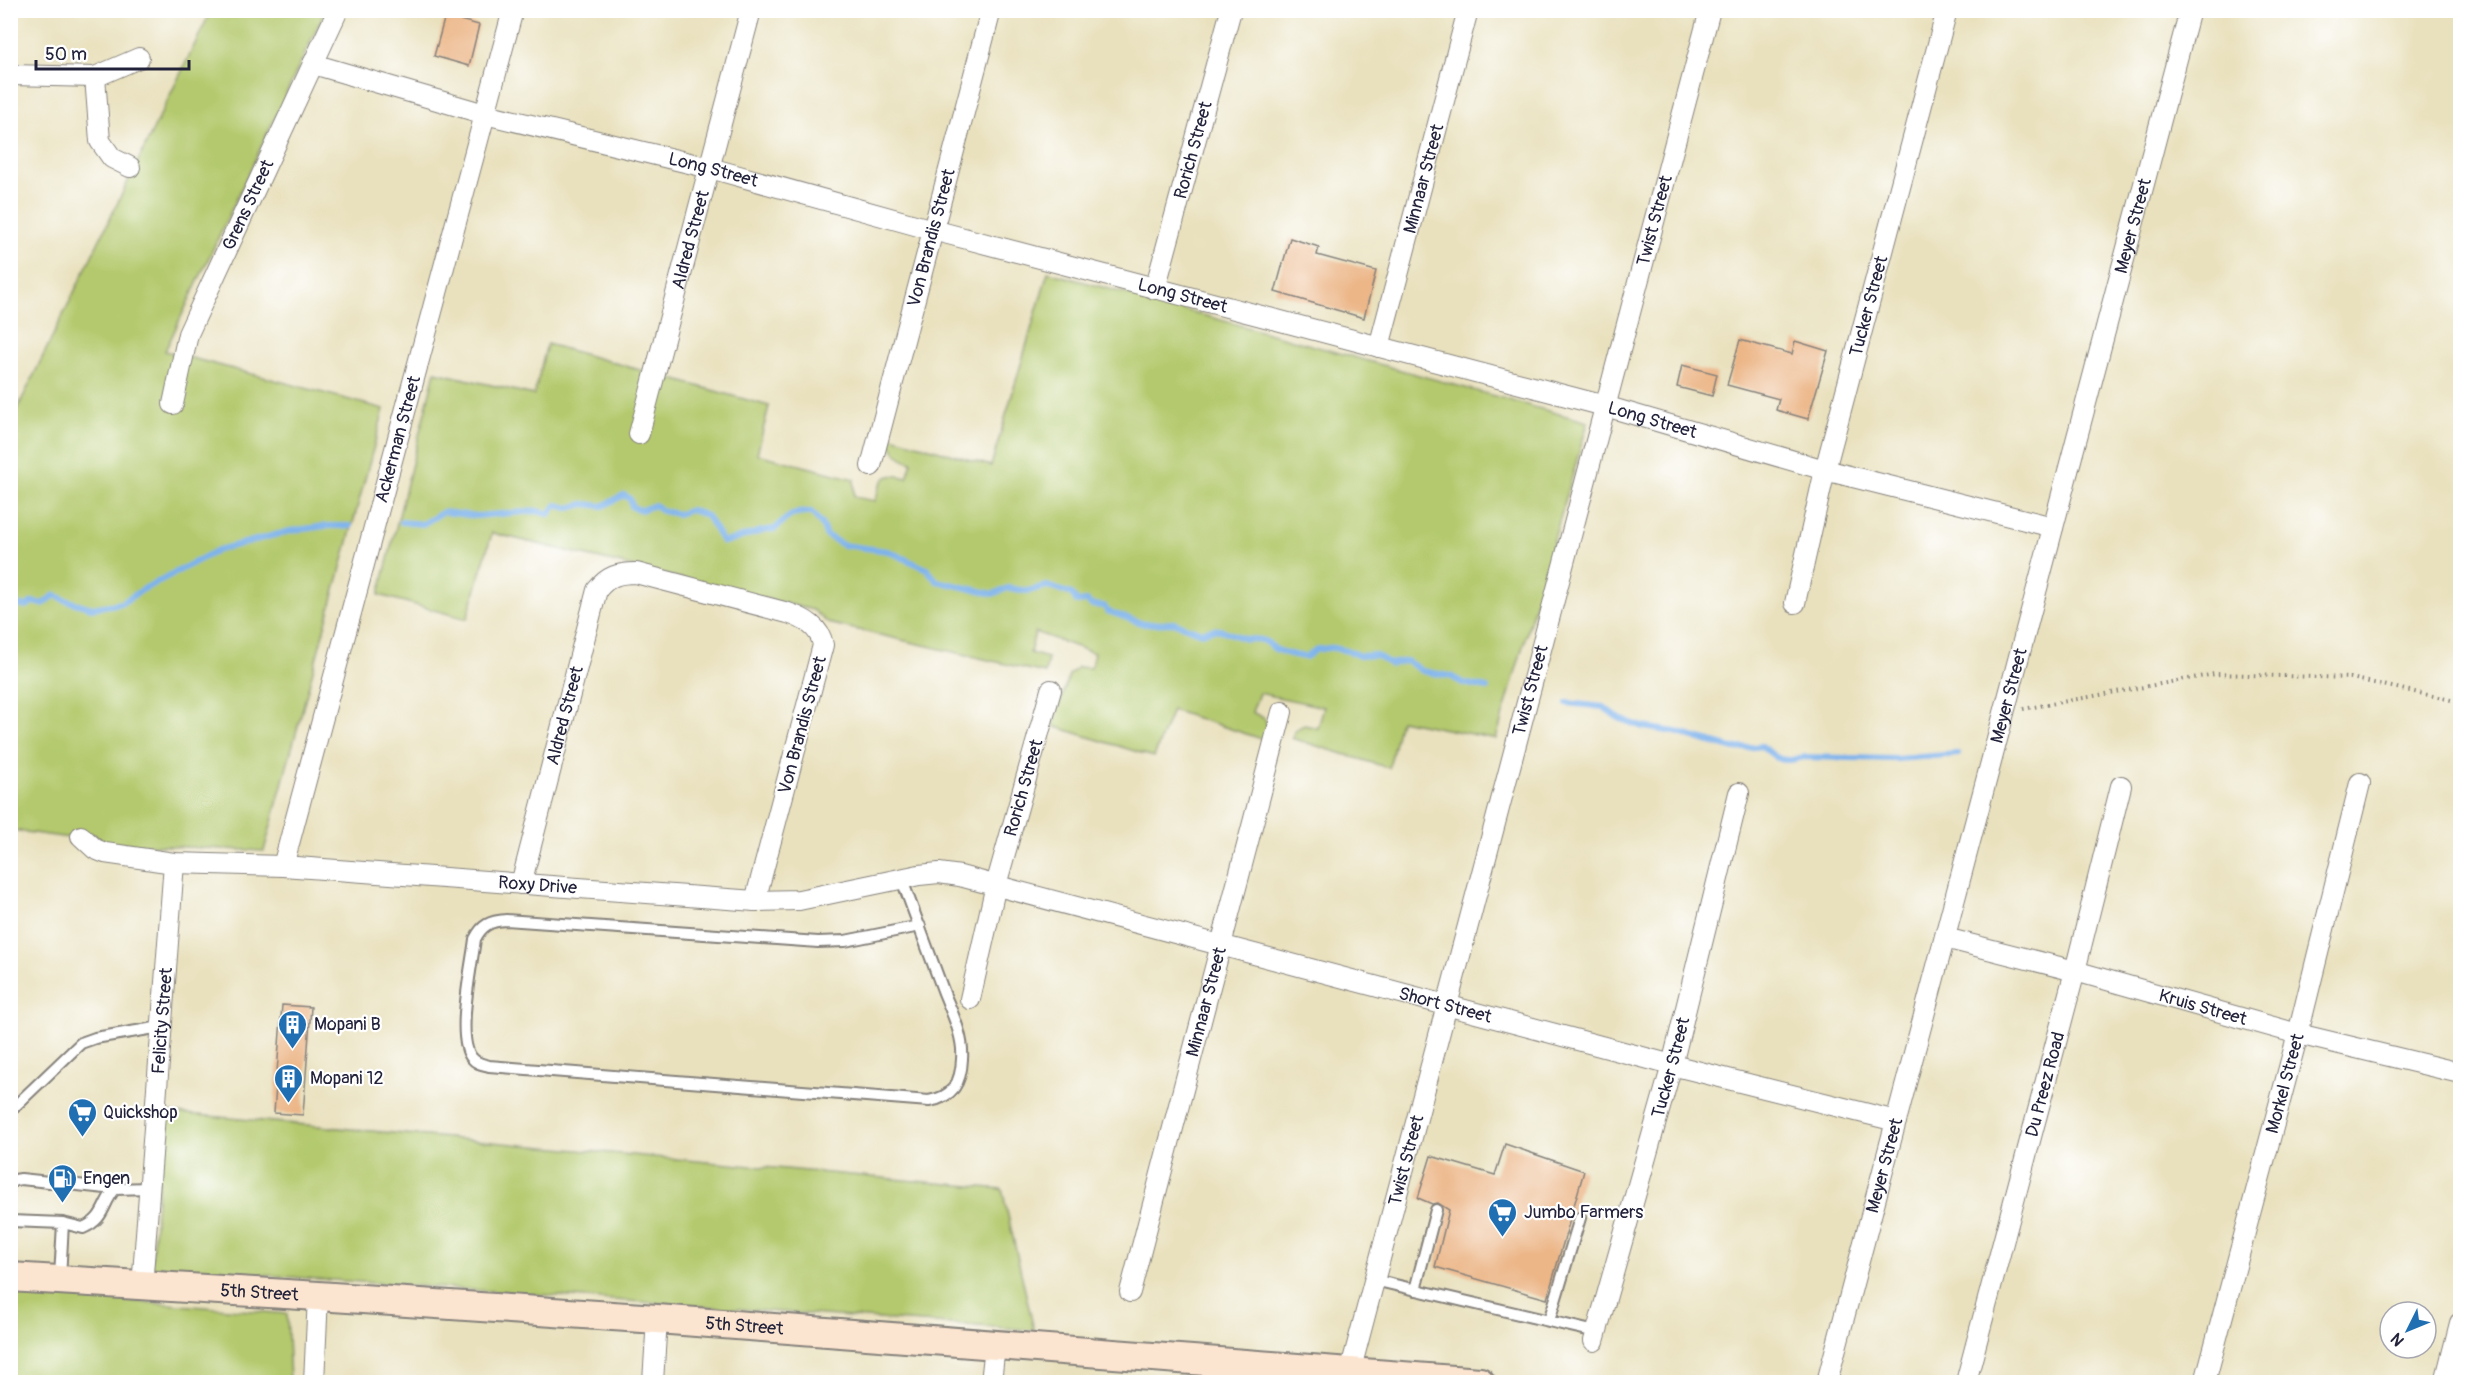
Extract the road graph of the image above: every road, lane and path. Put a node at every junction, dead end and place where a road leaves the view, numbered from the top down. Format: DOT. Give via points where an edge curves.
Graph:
graph roads {
  1 [pos="338,10"];
  2 [pos="513,10"];
  3 [pos="751,10"];
  4 [pos="991,10"];
  5 [pos="1231,10"];
  6 [pos="1468,10"];
  7 [pos="1710,10"];
  8 [pos="1947,10"];
  9 [pos="2190,10"];
  10 [pos="139,58"];
  11 [pos="313,64"];
  12 [pos="10,75"];
  13 [pos="95,78"];
  14 [pos="485,114"];
  15 [pos="130,167"];
  16 [pos="710,168"];
  17 [pos="933,230"];
  18 [pos="1155,289"];
  19 [pos="1379,347"];
  20 [pos="172,404"];
  21 [pos="1605,406"];
  22 [pos="639,434"];
  23 [pos="871,466"];
  24 [pos="1825,470"];
  25 [pos="2053,527"];
  26 [pos="636,573"];
  27 [pos="1796,603"];
  28 [pos="1051,690"];
  29 [pos="2460,702"];
  30 [pos="1282,712"];
  31 [pos="2005,712"];
  32 [pos="2360,783"];
  33 [pos="2121,786"];
  34 [pos="1739,793"];
  35 [pos="81,836"];
  36 [pos="174,863"];
  37 [pos="283,866"];
  38 [pos="902,880"];
  39 [pos="521,884"];
  40 [pos="996,885"];
  41 [pos="755,901"];
  42 [pos="920,926"];
  43 [pos="1945,938"];
  44 [pos="1222,946"];
  45 [pos="2075,971"];
  46 [pos="970,999"];
  47 [pos="1448,1005"];
  48 [pos="161,1027"];
  49 [pos="2298,1034"];
  50 [pos="1672,1065"];
  51 [pos="2460,1073"];
  52 [pos="10,1112"];
  53 [pos="1896,1121"];
  54 [pos="10,1183"];
  55 [pos="149,1188"];
  56 [pos="115,1189"];
  57 [pos="1436,1210"];
  58 [pos="1580,1218"];
  59 [pos="10,1221"];
  60 [pos="63,1223"];
  61 [pos="10,1277"];
  62 [pos="1374,1280"];
  63 [pos="60,1281"];
  64 [pos="142,1287"];
  65 [pos="1415,1290"];
  66 [pos="1130,1292"];
  67 [pos="318,1296"];
  68 [pos="657,1319"];
  69 [pos="1549,1321"];
  70 [pos="2460,1323"];
  71 [pos="1595,1337"];
  72 [pos="995,1346"];
  73 [pos="1335,1375"];
  74 [pos="1465,1382"];
  75 [pos="314,1383"];
  76 [pos="653,1383"];
  77 [pos="991,1383"];
  78 [pos="1827,1383"];
  79 [pos="1966,1383"];
  80 [pos="2205,1383"];
  81 [pos="2445,1383"];
  1 -- 11 [label="street, Grens Street"];
  2 -- 14 [label="street, Ackerman Street"];
  3 -- 16 [label="street, Aldred Street"];
  4 -- 17 [label="street, Von Brandis Street"];
  5 -- 18 [label="street, Rorich Street"];
  6 -- 19 [label="street, Minnaar Street"];
  7 -- 21 [label="street, Twist Street"];
  8 -- 24 [label="street, Tucker Street"];
  9 -- 25 [label="street, Meyer Street"];
  10 -- 13 [label="street"];
  11 -- 14 [label="street, Long Street"];
  11 -- 20 [label="street, Grens Street" via="188,334"];
  12 -- 13 [label="street"];
  13 -- 15 [label="street" via="100,141 112,158"];
  14 -- 16 [label="street, Long Street"];
  14 -- 37 [label="street, Ackerman Street"];
  16 -- 17 [label="street, Long Street"];
  16 -- 22 [label="street, Aldred Street"];
  17 -- 18 [label="street, Long Street"];
  17 -- 23 [label="street, Von Brandis Street"];
  18 -- 19 [label="street, Long Street"];
  19 -- 21 [label="street, Long Street"];
  21 -- 24 [label="street, Long Street"];
  21 -- 47 [label="street, Twist Street"];
  24 -- 25 [label="street, Long Street"];
  24 -- 27 [label="street, Tucker Street"];
  25 -- 31 [label="street, Meyer Street"];
  26 -- 39 [label="street, Aldred Street" via="618,573 597,590"];
  26 -- 41 [label="street, Von Brandis Street" via="803,618 822,638"];
  28 -- 40 [label="street, Rorich Street"];
  29 -- 31 [label="path" via="2351,678 2216,674"];
  30 -- 44 [label="street, Minnaar Street"];
  31 -- 43 [label="street, Meyer Street"];
  32 -- 49 [label="street, Morkel Street"];
  33 -- 45 [label="street, Du Preez Road"];
  34 -- 50 [label="street, Tucker Street"];
  35 -- 36 [label="street, Roxy Drive" via="100,852"];
  36 -- 37 [label="street, Roxy Drive"];
  36 -- 48 [label="street, Felicity Street"];
  37 -- 39 [label="street, Roxy Drive"];
  38 -- 40 [label="street, Roxy Drive" via="939,873"];
  38 -- 41 [label="street, Roxy Drive" via="799,900"];
  38 -- 42 [label="lane"];
  39 -- 41 [label="street, Roxy Drive"];
  40 -- 44 [label="street, Short Street"];
  40 -- 46 [label="street, Rorich Street"];
  42 -- 42 [label="lane" via="962,1050 956,1084 940,1099 489,1066 473,1059 466,1044 464,1030 475,939 488,923 818,942 844,941"];
  43 -- 45 [label="street, Kruis Street"];
  43 -- 53 [label="street, Meyer Street"];
  44 -- 47 [label="street, Short Street"];
  44 -- 66 [label="street, Minnaar Street"];
  45 -- 49 [label="street, Kruis Street"];
  45 -- 79 [label="street, Du Preez Road"];
  47 -- 50 [label="street, Short Street"];
  47 -- 62 [label="street, Twist Street"];
  48 -- 52 [label="lane" via="81,1043"];
  48 -- 55 [label="street, Felicity Street"];
  49 -- 51 [label="street, Kruis Street"];
  49 -- 80 [label="street, Morkel Street"];
  50 -- 53 [label="street, Short Street"];
  50 -- 71 [label="street, Tucker Street"];
  53 -- 78 [label="street, Meyer Street"];
  54 -- 56 [label="lane" via="21,1179"];
  55 -- 56 [label="lane"];
  55 -- 64 [label="street, Felicity Street"];
  56 -- 60 [label="lane" via="91,1225 83,1228"];
  57 -- 65 [label="lane"];
  58 -- 69 [label="lane"];
  59 -- 60 [label="lane"];
  60 -- 63 [label="lane"];
  61 -- 63 [label="main road, 5th Street"];
  62 -- 65 [label="lane"];
  62 -- 73 [label="street, Twist Street"];
  63 -- 64 [label="main road, 5th Street"];
  64 -- 67 [label="main road, 5th Street"];
  65 -- 69 [label="lane"];
  67 -- 68 [label="main road, 5th Street"];
  67 -- 75 [label="street"];
  68 -- 72 [label="main road, 5th Street"];
  68 -- 76 [label="street"];
  69 -- 71 [label="lane"];
  70 -- 81 [label="street"];
  72 -- 73 [label="main road, 5th Street"];
  72 -- 77 [label="street"];
  73 -- 74 [label="main road, 5th Street"];
}
